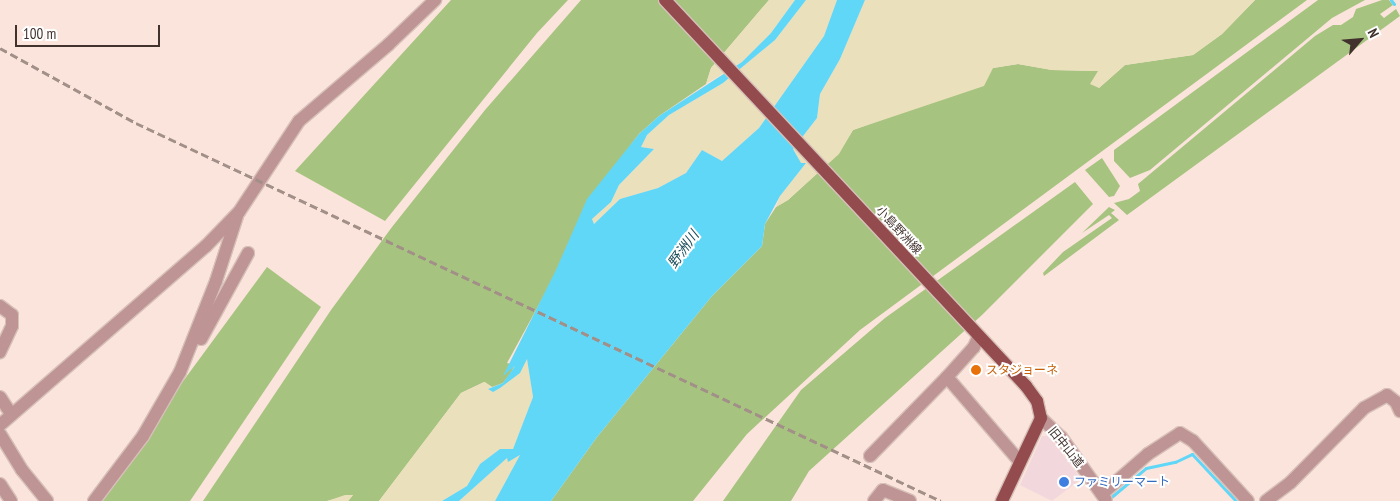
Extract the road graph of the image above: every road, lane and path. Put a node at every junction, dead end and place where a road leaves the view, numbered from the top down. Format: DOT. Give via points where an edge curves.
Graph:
graph roads {
  1 [pos="435,0"];
  2 [pos="665,0"];
  3 [pos="238,212"];
  4 [pos="248,253"];
  5 [pos="0,306"];
  6 [pos="975,332"];
  7 [pos="0,352"];
  8 [pos="192,360"];
  9 [pos="948,377"];
  10 [pos="0,397"];
  11 [pos="1399,405"];
  12 [pos="11,414"];
  13 [pos="1041,418"];
  14 [pos="0,424"];
  15 [pos="0,434"];
  16 [pos="870,456"];
  17 [pos="1020,462"];
  18 [pos="0,484"];
  19 [pos="1104,498"];
  20 [pos="11,501"];
  21 [pos="47,501"];
  22 [pos="94,501"];
  23 [pos="874,501"];
  24 [pos="910,501"];
  25 [pos="1002,501"];
  26 [pos="1248,501"];
  27 [pos="1266,501"];
  1 -- 3 [label="street" via="390,44 299,121"];
  2 -- 6 [label="main road, 小島野洲線"];
  3 -- 12 [label="street" via="206,246"];
  3 -- 22 [label="street" via="216,281 180,372 142,436"];
  4 -- 8 [label="street"];
  5 -- 7 [label="street" via="12,315 12,326"];
  6 -- 9 [label="street" via="974,347"];
  6 -- 13 [label="main road, 小島野洲線" via="1026,386"];
  9 -- 16 [label="street"];
  9 -- 17 [label="street"];
  10 -- 12 [label="street"];
  11 -- 27 [label="street" via="1387,395 1364,408 1291,482"];
  12 -- 14 [label="street"];
  13 -- 17 [label="main road"];
  13 -- 19 [label="street, 旧中山道" via="1061,437"];
  15 -- 21 [label="street" via="22,470"];
  17 -- 25 [label="main road"];
  18 -- 20 [label="street"];
  19 -- 26 [label="street" via="1148,454 1180,433 1193,441"];
  23 -- 24 [label="street" via="883,490"];
}
